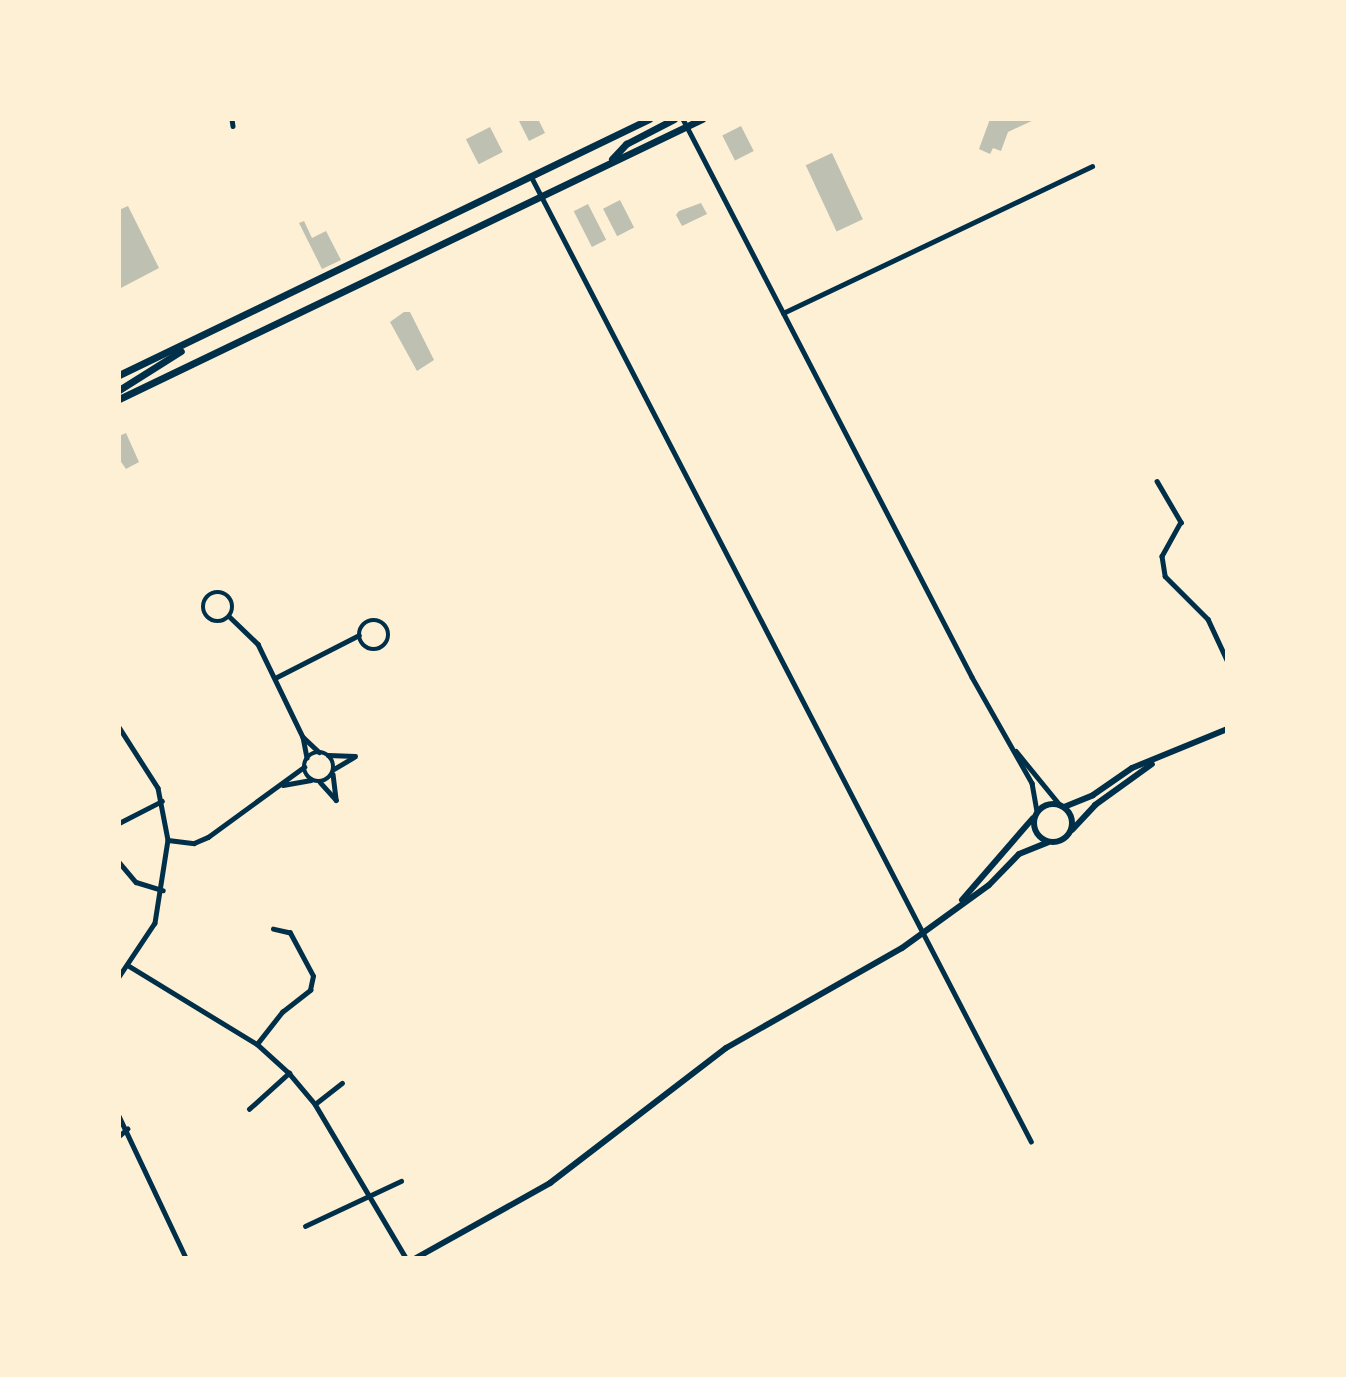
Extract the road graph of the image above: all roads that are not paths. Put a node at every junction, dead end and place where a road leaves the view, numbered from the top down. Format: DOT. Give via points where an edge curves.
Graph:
graph roads {
  1 [pos="649,119"];
  2 [pos="674,119"];
  3 [pos="702,119"];
  4 [pos="686,121"];
  5 [pos="609,162"];
  6 [pos="1092,166"];
  7 [pos="532,178"];
  8 [pos="543,197"];
  9 [pos="783,313"];
  10 [pos="199,339"];
  11 [pos="119,375"];
  12 [pos="119,390"];
  13 [pos="119,399"];
  14 [pos="1157,481"];
  15 [pos="230,617"];
  16 [pos="359,635"];
  17 [pos="1227,660"];
  18 [pos="275,678"];
  19 [pos="119,727"];
  20 [pos="1227,729"];
  21 [pos="303,737"];
  22 [pos="1010,746"];
  23 [pos="319,752"];
  24 [pos="328,755"];
  25 [pos="307,758"];
  26 [pos="1153,763"];
  27 [pos="304,767"];
  28 [pos="333,771"];
  29 [pos="311,780"];
  30 [pos="320,782"];
  31 [pos="282,786"];
  32 [pos="162,801"];
  33 [pos="1062,806"];
  34 [pos="1036,814"];
  35 [pos="119,823"];
  36 [pos="1071,831"];
  37 [pos="169,840"];
  38 [pos="1048,842"];
  39 [pos="119,862"];
  40 [pos="163,890"];
  41 [pos="956,906"];
  42 [pos="273,929"];
  43 [pos="923,933"];
  44 [pos="129,966"];
  45 [pos="119,977"];
  46 [pos="257,1044"];
  47 [pos="289,1073"];
  48 [pos="342,1083"];
  49 [pos="315,1104"];
  50 [pos="249,1109"];
  51 [pos="119,1116"];
  52 [pos="127,1129"];
  53 [pos="119,1136"];
  54 [pos="1031,1141"];
  55 [pos="401,1181"];
  56 [pos="372,1195"];
  57 [pos="305,1226"];
  58 [pos="186,1258"];
  59 [pos="406,1258"];
  60 [pos="416,1258"];
  1 -- 7 [label="main road"];
  2 -- 5 [label="main road" via="626,144"];
  3 -- 4 [label="main road"];
  4 -- 5 [label="main road"];
  4 -- 9 [label="street"];
  5 -- 8 [label="main road"];
  6 -- 9 [label="street"];
  7 -- 8 [label="street"];
  7 -- 10 [label="main road"];
  8 -- 13 [label="main road"];
  8 -- 43 [label="street"];
  9 -- 22 [label="street"];
  10 -- 11 [label="main road"];
  10 -- 12 [label="main road"];
  14 -- 17 [label="street" via="1181,522 1163,556 1166,576 1208,619"];
  15 -- 15 [label="street" via="230,597 221,592 207,597 204,611 209,619 218,622"];
  15 -- 18 [label="street" via="258,644"];
  16 -- 16 [label="street" via="363,645 377,650 389,635 383,622 374,620 365,622"];
  16 -- 18 [label="street"];
  18 -- 21 [label="street"];
  19 -- 32 [label="street"];
  20 -- 26 [label="street"];
  21 -- 23 [label="street"];
  21 -- 25 [label="street"];
  22 -- 33 [label="street"];
  22 -- 34 [label="street" via="1032,783"];
  23 -- 24 [label="street"];
  23 -- 25 [label="street"];
  24 -- 28 [label="street"];
  24 -- 28 [label="street" via="355,756"];
  25 -- 27 [label="street"];
  26 -- 33 [label="street" via="1132,768 1093,795"];
  26 -- 36 [label="street" via="1095,804"];
  27 -- 29 [label="street"];
  27 -- 31 [label="street"];
  28 -- 30 [label="street"];
  28 -- 30 [label="street" via="336,800"];
  29 -- 30 [label="street"];
  29 -- 31 [label="street"];
  31 -- 37 [label="street" via="201,841"];
  32 -- 35 [label="street"];
  32 -- 37 [label="street"];
  33 -- 34 [label="street" via="1048,804"];
  33 -- 36 [label="street" via="1072,820"];
  34 -- 38 [label="street" via="1037,835"];
  34 -- 41 [label="street"];
  36 -- 38 [label="street" via="1060,841"];
  37 -- 40 [label="street"];
  38 -- 41 [label="street" via="1019,854 989,885"];
  39 -- 40 [label="street" via="135,882"];
  40 -- 44 [label="street" via="150,935"];
  41 -- 43 [label="street"];
  42 -- 46 [label="street" via="290,933 313,976 310,990 282,1012"];
  43 -- 54 [label="street"];
  43 -- 60 [label="street" via="726,1048 550,1183"];
  44 -- 45 [label="street"];
  44 -- 46 [label="street"];
  46 -- 47 [label="street"];
  47 -- 49 [label="street"];
  47 -- 50 [label="street"];
  48 -- 49 [label="street"];
  49 -- 56 [label="street"];
  51 -- 52 [label="street"];
  52 -- 53 [label="street"];
  52 -- 58 [label="street" via="141,1171"];
  55 -- 56 [label="street"];
  56 -- 57 [label="street"];
  56 -- 59 [label="street"];
}
